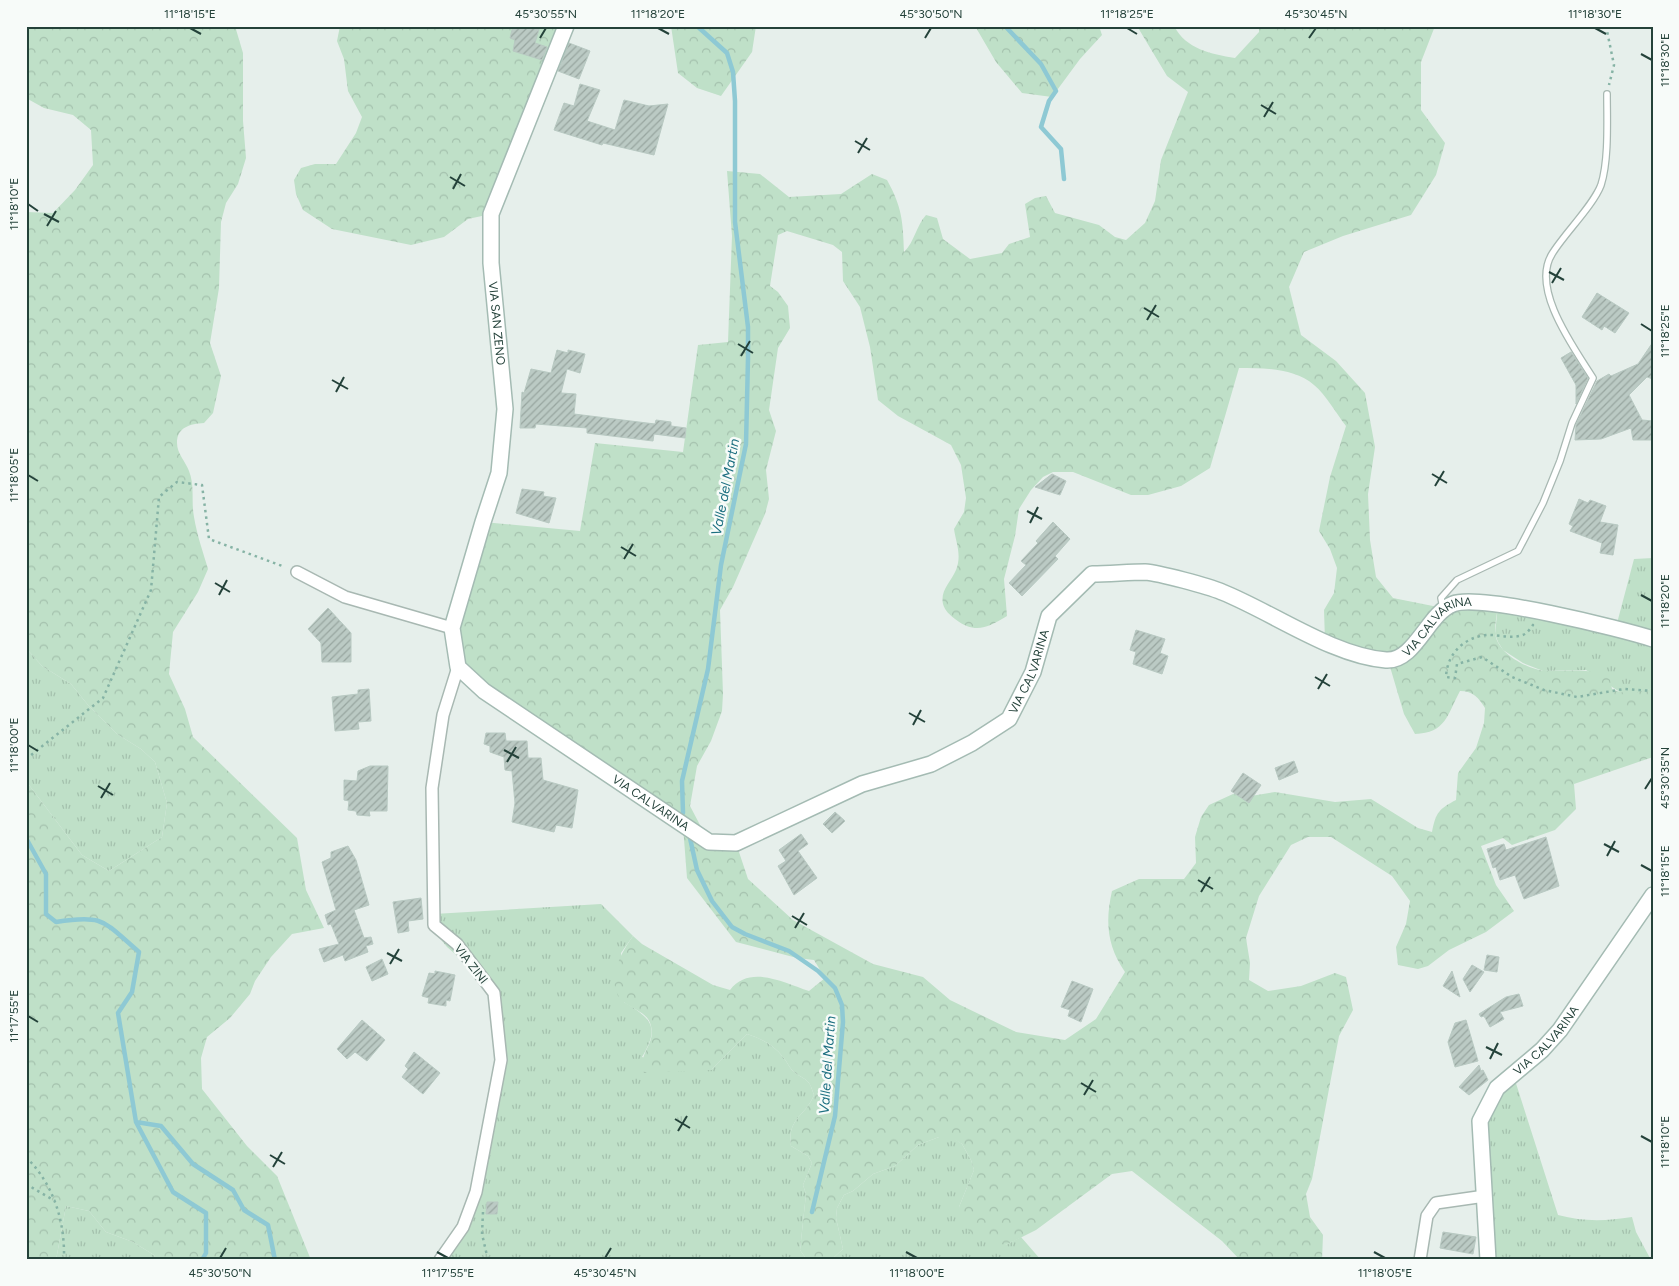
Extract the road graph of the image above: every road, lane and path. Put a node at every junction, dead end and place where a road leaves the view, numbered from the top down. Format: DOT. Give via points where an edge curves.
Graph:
graph roads {
  1 [pos="566,26"];
  2 [pos="1606,26"];
  3 [pos="1607,94"];
  4 [pos="297,572"];
  5 [pos="1443,608"];
  6 [pos="1526,621"];
  7 [pos="452,628"];
  8 [pos="1653,639"];
  9 [pos="458,667"];
  10 [pos="1653,691"];
  11 [pos="26,760"];
  12 [pos="1653,895"];
  13 [pos="26,1156"];
  14 [pos="26,1184"];
  15 [pos="476,1192"];
  16 [pos="1485,1196"];
  17 [pos="57,1203"];
  18 [pos="64,1260"];
  19 [pos="440,1260"];
  20 [pos="488,1260"];
  21 [pos="1420,1260"];
  22 [pos="1488,1260"];
  1 -- 7 [label="street, VIA SAN ZENO" via="492,214 491,263 505,409 499,473"];
  2 -- 3 [label="path" via="1614,65"];
  3 -- 5 [label="lane" via="1605,158 1600,186 1551,255 1546,270 1547,289 1561,326 1593,378 1572,423 1543,503 1518,552 1457,580 1441,598"];
  4 -- 7 [label="street" via="345,596"];
  4 -- 11 [label="path" via="210,539 202,485 177,482 159,498 151,590 103,698"];
  5 -- 8 [label="street, VIA CALVARINA" via="1455,602 1498,605 1617,627"];
  5 -- 9 [label="street, VIA CALVARINA" via="1408,651 1388,660 1362,656 1221,592 1147,572 1092,574 1049,616 1032,672 1009,719 931,764 862,784 736,843 709,842 683,826 484,691"];
  6 -- 10 [label="path" via="1533,625 1525,634 1486,635 1457,648 1447,665 1446,676 1455,678 1457,664 1482,657 1512,677 1544,690 1577,697 1624,690"];
  7 -- 9 [label="street"];
  9 -- 15 [label="street, VIA ZINI" via="443,715 432,788 434,925 457,944 494,993 501,1060"];
  12 -- 16 [label="street, VIA CALVARINA" via="1560,1030 1542,1050 1497,1088 1480,1121"];
  13 -- 17 [label="path" via="36,1166"];
  14 -- 17 [label="path"];
  15 -- 19 [label="street, VIA ZINI" via="463,1227"];
  15 -- 20 [label="path" via="484,1198 482,1234"];
  16 -- 21 [label="street" via="1436,1203 1426,1216"];
  16 -- 22 [label="street, VIA CALVARINA"];
  17 -- 18 [label="path" via="65,1236"];
}
